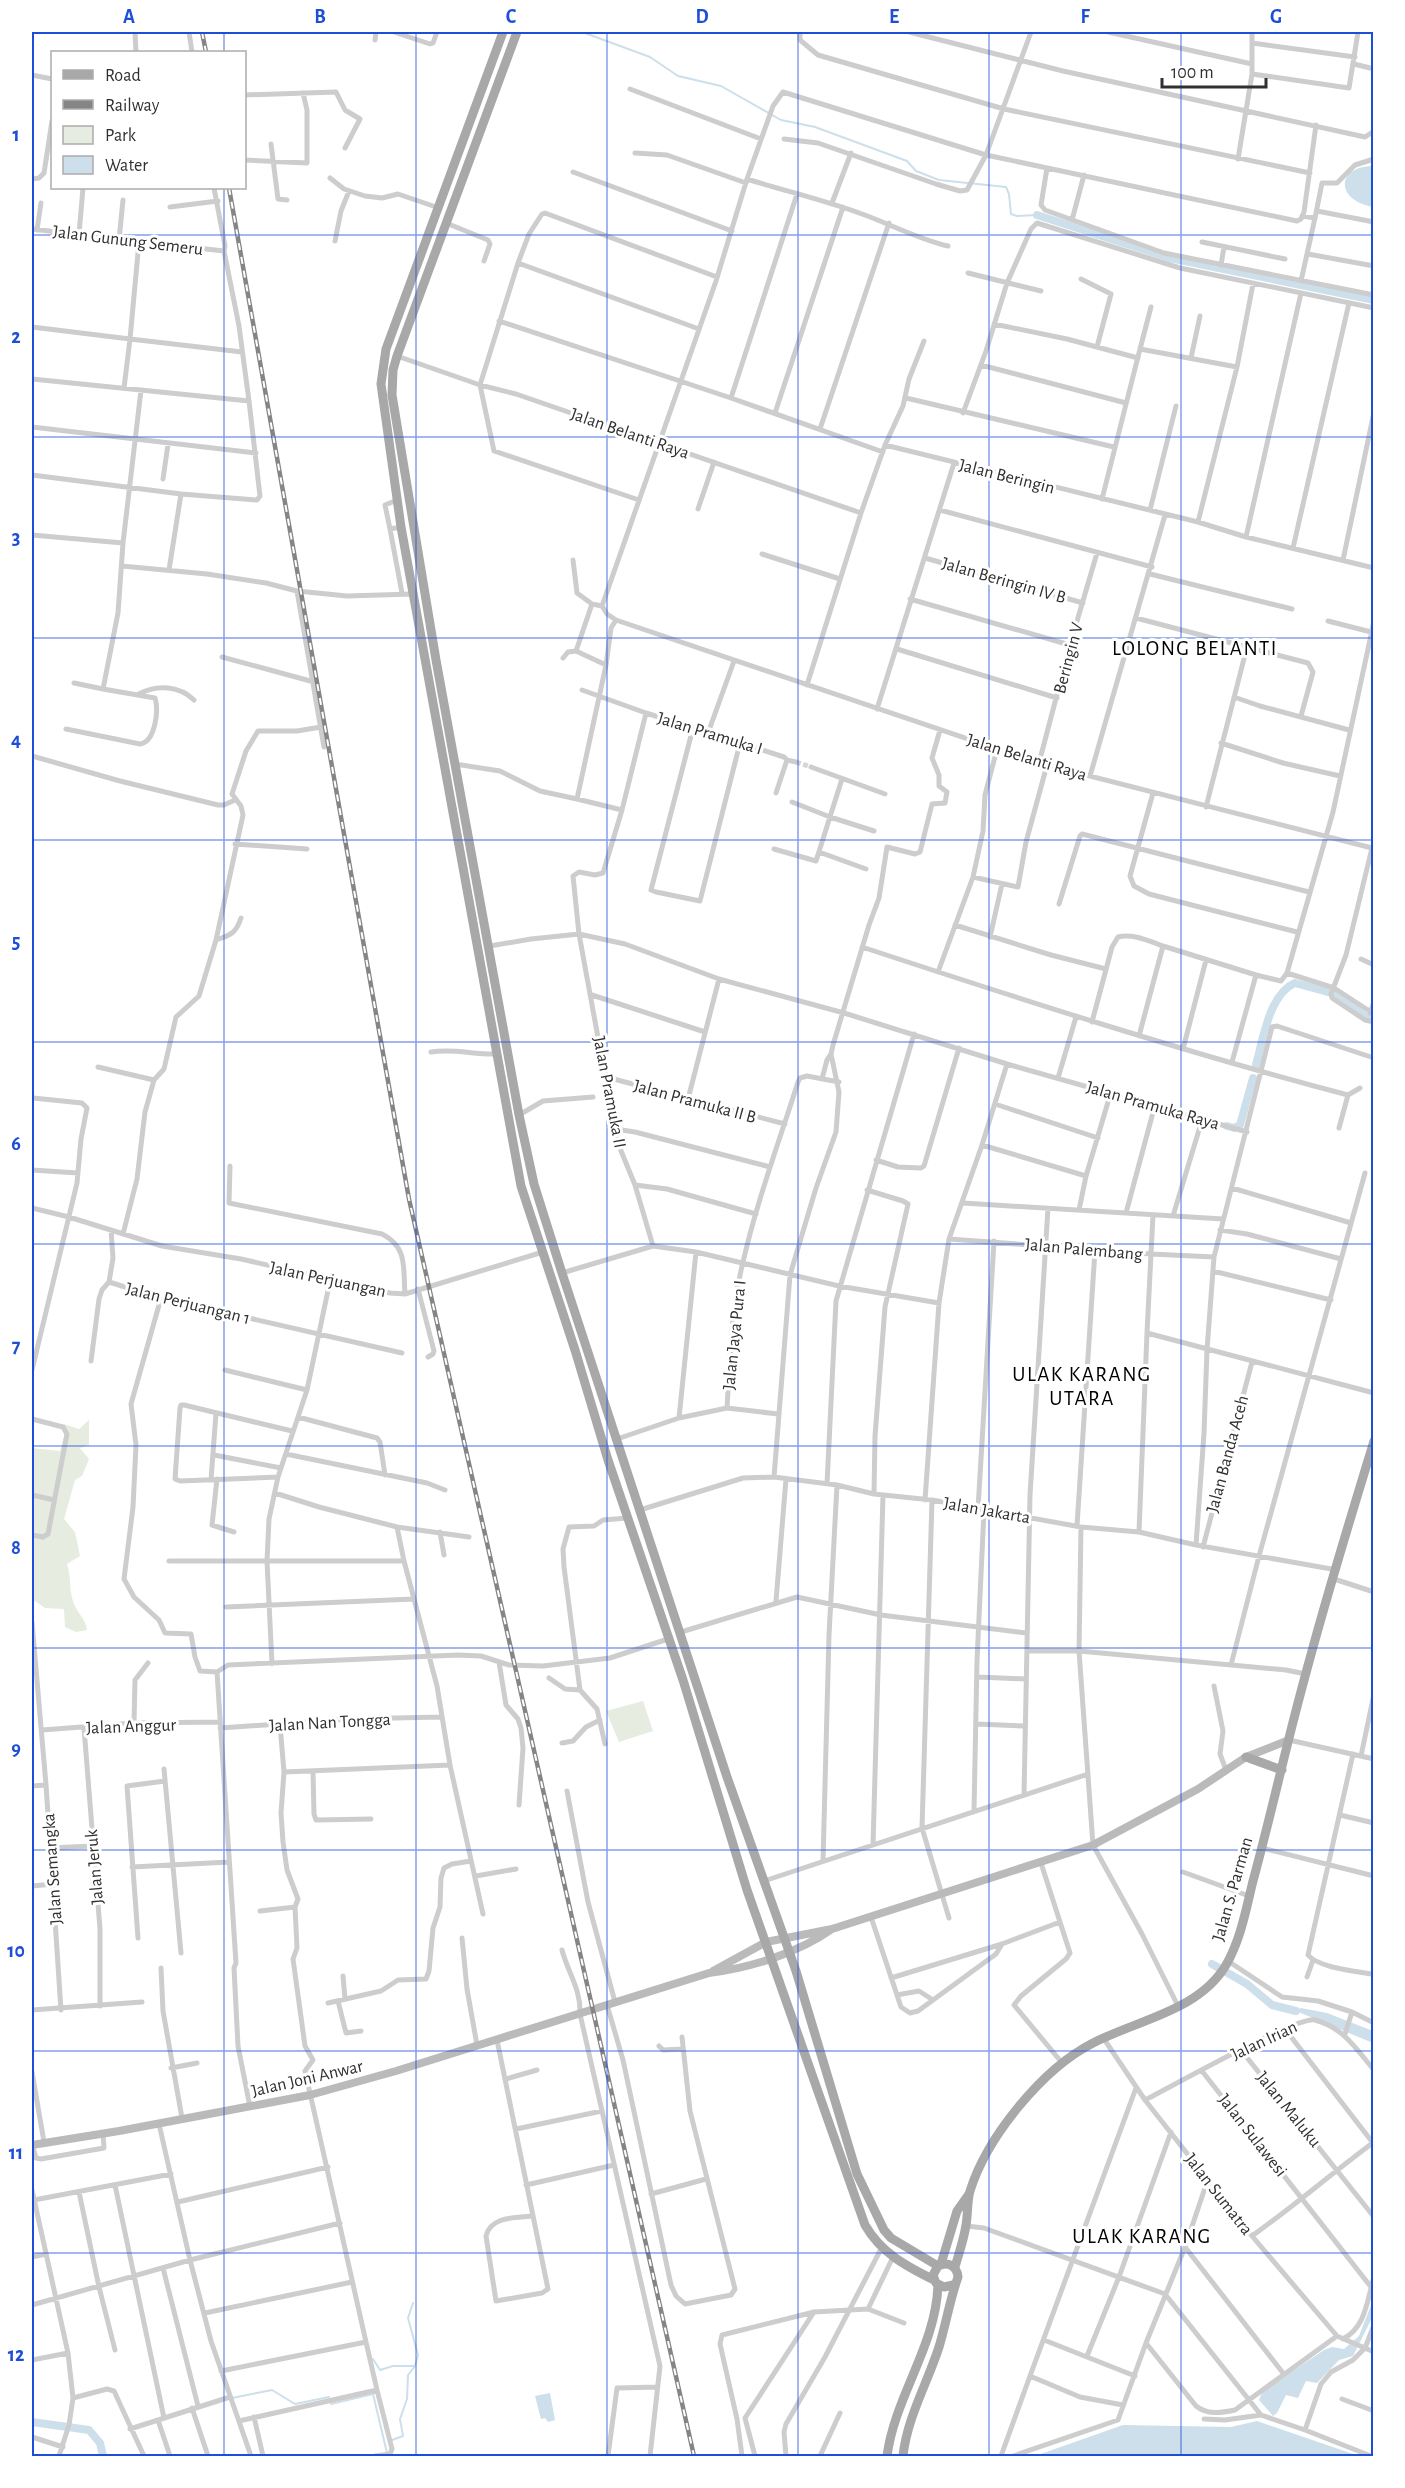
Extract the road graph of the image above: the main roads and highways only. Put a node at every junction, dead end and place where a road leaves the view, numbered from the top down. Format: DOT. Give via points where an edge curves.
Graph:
graph roads {
  1 [pos="503,32"];
  2 [pos="517,32"];
  3 [pos="446,186"];
  4 [pos="458,190"];
  5 [pos="442,693"];
  6 [pos="430,696"];
  7 [pos="1373,1445"];
  8 [pos="627,1470"];
  9 [pos="613,1475"];
  10 [pos="1289,1740"];
  11 [pos="1246,1757"];
  12 [pos="1282,1770"];
  13 [pos="832,1929"];
  14 [pos="782,1937"];
  15 [pos="766,1942"];
  16 [pos="788,1951"];
  17 [pos="772,1957"];
  18 [pos="709,1973"];
  19 [pos="32,2144"];
  20 [pos="969,2194"];
  21 [pos="940,2265"];
  22 [pos="955,2267"];
  23 [pos="936,2282"];
  24 [pos="953,2285"];
  25 [pos="887,2457"];
  26 [pos="903,2457"];
  1 -- 3 [label="main road"];
  2 -- 4 [label="main road"];
  3 -- 4 [label="main road"];
  3 -- 6 [label="main road" via="386,349 381,384"];
  4 -- 5 [label="main road" via="397,356 392,395"];
  5 -- 6 [label="main road"];
  5 -- 8 [label="main road" via="534,1184"];
  6 -- 9 [label="main road" via="460,840 521,1186"];
  7 -- 10 [label="main road, Jalan S. Parman"];
  8 -- 9 [label="main road"];
  8 -- 14 [label="main road"];
  9 -- 15 [label="main road"];
  10 -- 11 [label="main road"];
  10 -- 12 [label="main road, Jalan S. Parman"];
  11 -- 12 [label="main road"];
  11 -- 13 [label="main road" via="1167,1806 1093,1845"];
  12 -- 20 [label="main road, Jalan S. Parman" via="1244,1921 1217,1977 1196,1996 1093,2043 1063,2064 1032,2092 993,2139"];
  13 -- 14 [label="main road"];
  13 -- 16 [label="main road"];
  14 -- 15 [label="main road"];
  14 -- 16 [label="main road"];
  15 -- 17 [label="main road"];
  15 -- 18 [label="main road"];
  16 -- 17 [label="main road"];
  16 -- 21 [label="main road" via="862,2186 891,2238"];
  17 -- 18 [label="main road" via="737,1969"];
  17 -- 23 [label="main road" via="865,2225 893,2257"];
  18 -- 19 [label="main road, Jalan Joni Anwar" via="310,2096"];
  20 -- 21 [label="main road" via="957,2211"];
  20 -- 22 [label="main road, Jalan S. Parman" via="966,2226"];
  21 -- 22 [label="main road"];
  21 -- 23 [label="main road" via="934,2272"];
  22 -- 24 [label="main road" via="958,2277"];
  23 -- 24 [label="main road" via="944,2288"];
  23 -- 25 [label="main road" via="937,2303 931,2329 898,2411"];
  24 -- 26 [label="main road" via="948,2318 909,2426"];
}
